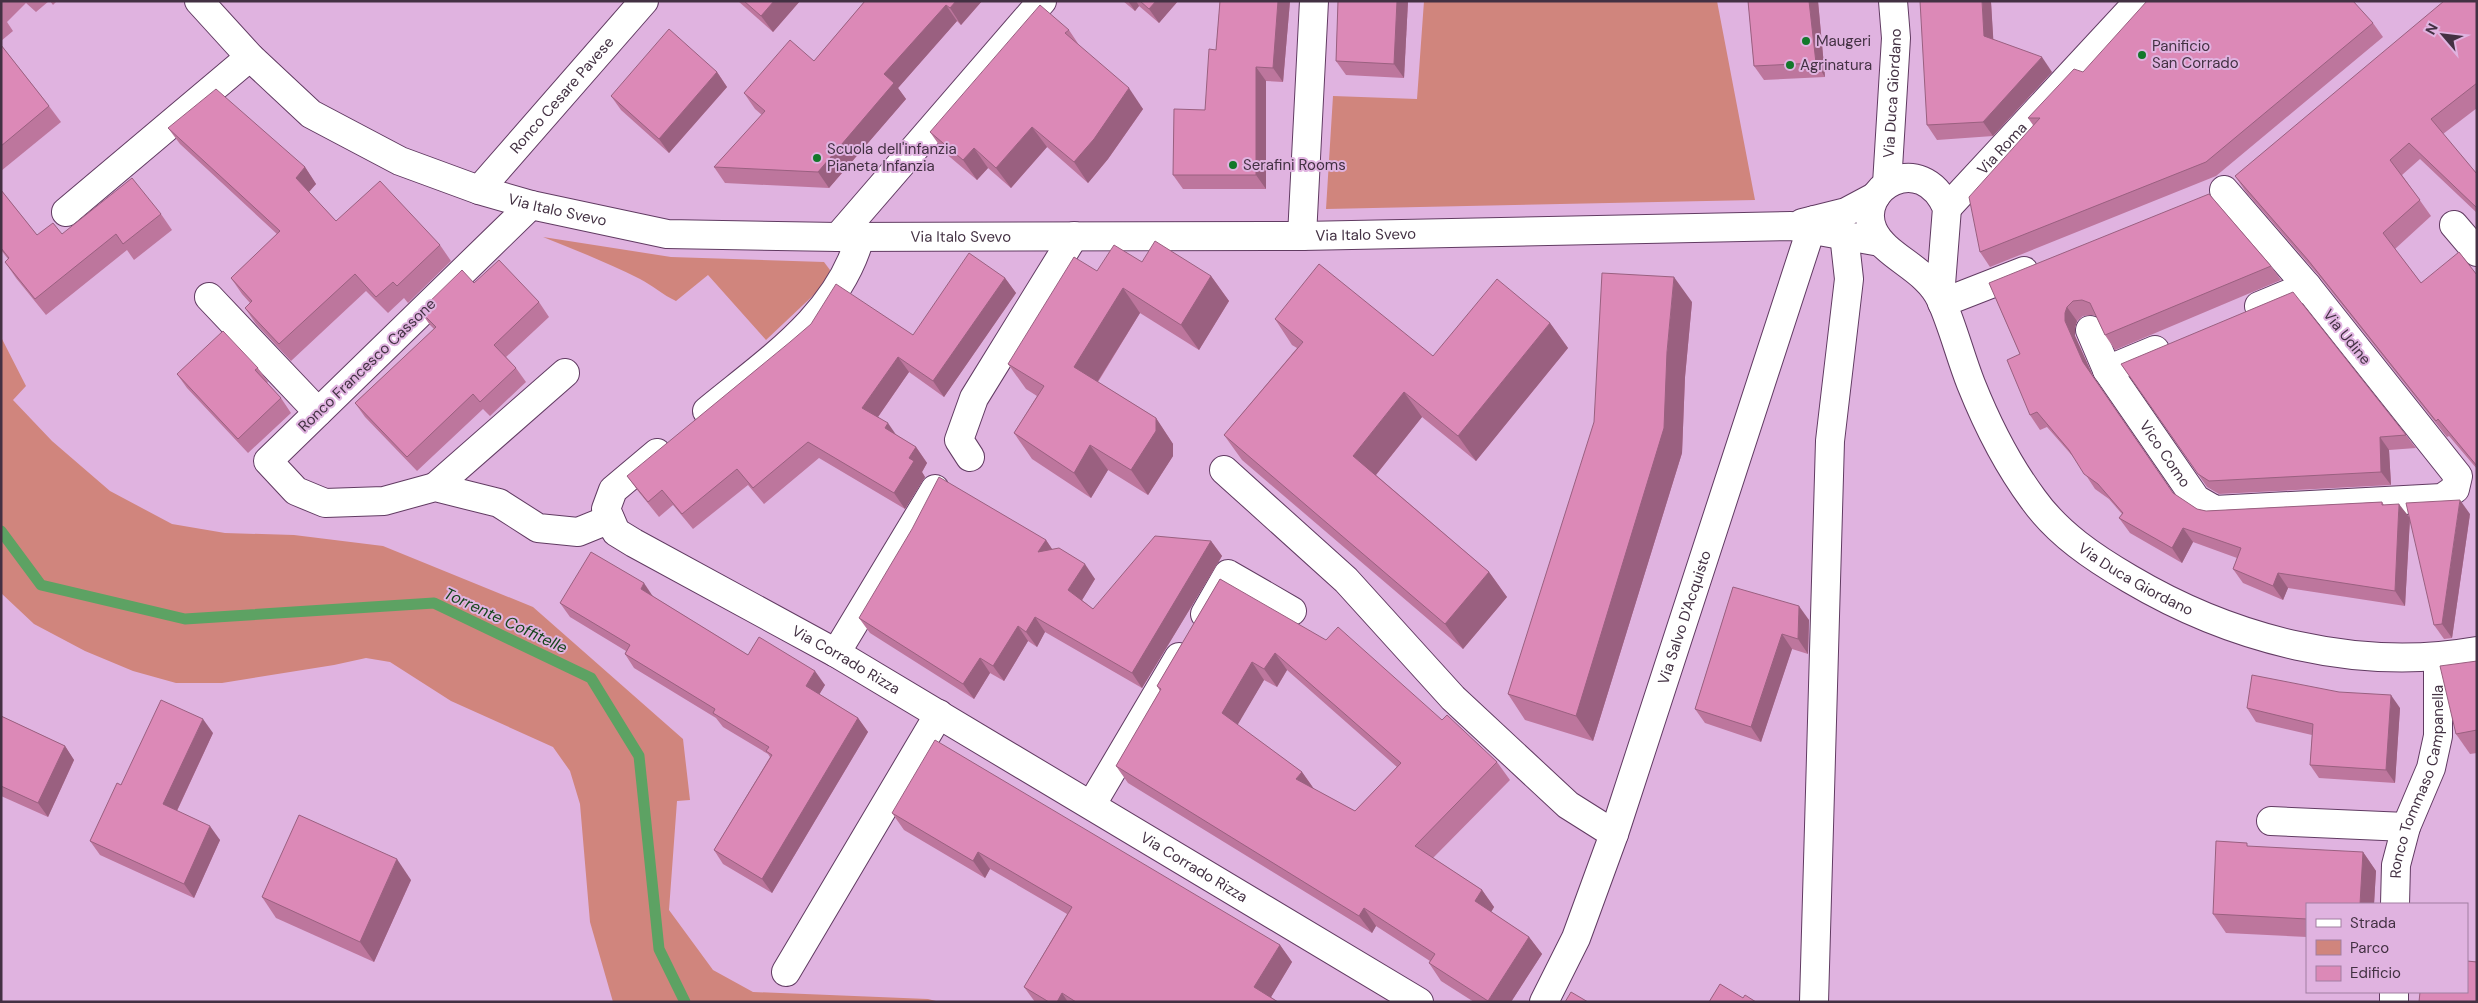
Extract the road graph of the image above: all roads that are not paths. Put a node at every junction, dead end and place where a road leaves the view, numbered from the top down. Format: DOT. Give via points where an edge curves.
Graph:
graph roads {
  1 [pos="199,1"];
  2 [pos="644,1"];
  3 [pos="1042,1"];
  4 [pos="1314,1"];
  5 [pos="1893,1"];
  6 [pos="2139,1"];
  7 [pos="250,57"];
  8 [pos="2247,171"];
  9 [pos="479,190"];
  10 [pos="1882,190"];
  11 [pos="2224,190"];
  12 [pos="2197,201"];
  13 [pos="531,205"];
  14 [pos="66,212"];
  15 [pos="1946,216"];
  16 [pos="1805,225"];
  17 [pos="2454,225"];
  18 [pos="1844,234"];
  19 [pos="1074,236"];
  20 [pos="1302,236"];
  21 [pos="849,237"];
  22 [pos="1887,247"];
  23 [pos="2477,252"];
  24 [pos="2051,260"];
  25 [pos="2307,286"];
  26 [pos="209,297"];
  27 [pos="1941,300"];
  28 [pos="2234,316"];
  29 [pos="2090,330"];
  30 [pos="2180,339"];
  31 [pos="2107,370"];
  32 [pos="565,372"];
  33 [pos="318,412"];
  34 [pos="970,457"];
  35 [pos="1224,470"];
  36 [pos="435,487"];
  37 [pos="935,489"];
  38 [pos="2454,489"];
  39 [pos="610,519"];
  40 [pos="1292,610"];
  41 [pos="2477,651"];
  42 [pos="836,653"];
  43 [pos="2438,658"];
  44 [pos="939,714"];
  45 [pos="1092,804"];
  46 [pos="2271,821"];
  47 [pos="2406,827"];
  48 [pos="1614,834"];
  49 [pos="2396,903"];
  50 [pos="786,972"];
  51 [pos="1419,1002"];
  52 [pos="1544,1002"];
  53 [pos="1814,1002"];
  1 -- 7 [label="street, Via Italo Svevo"];
  2 -- 9 [label="street, Ronco Cesare Pavese"];
  3 -- 21 [label="street"];
  4 -- 20 [label="street"];
  5 -- 10 [label="street, Via Duca Giordano" via="1896,38"];
  6 -- 15 [label="street, Via Roma"];
  7 -- 9 [label="street, Via Italo Svevo" via="311,114 400,161"];
  7 -- 14 [label="street"];
  8 -- 11 [label="street"];
  9 -- 13 [label="street, Via Italo Svevo"];
  10 -- 15 [label="street" via="1902,178 1917,178 1931,184 1941,195"];
  10 -- 16 [label="street" via="1846,212"];
  10 -- 22 [label="street" via="1870,212 1872,228"];
  11 -- 12 [label="street"];
  11 -- 25 [label="street, Via Udine"];
  13 -- 21 [label="street, Via Italo Svevo" via="667,234"];
  13 -- 33 [label="street, Ronco Francesco Cassone"];
  15 -- 22 [label="street" via="1939,240 1926,250 1910,255"];
  15 -- 27 [label="street"];
  16 -- 18 [label="street"];
  16 -- 20 [label="street, Via Italo Svevo"];
  16 -- 48 [label="street, Via Salvo D'Acquisto"];
  17 -- 23 [label="street"];
  18 -- 22 [label="street"];
  18 -- 53 [label="street" via="1849,279 1830,441"];
  19 -- 20 [label="street, Via Italo Svevo"];
  19 -- 21 [label="street, Via Italo Svevo"];
  19 -- 34 [label="street" via="974,398 959,440"];
  21 -- 39 [label="street" via="854,261 825,306 793,339 613,490 606,509"];
  22 -- 27 [label="street" via="1922,274"];
  24 -- 27 [label="street"];
  25 -- 28 [label="street"];
  25 -- 38 [label="street, Via Udine" via="2458,476"];
  26 -- 33 [label="street"];
  27 -- 43 [label="street, Via Duca Giordano" via="1971,384 1997,443 2034,501 2082,549 2168,602 2269,640 2386,657"];
  29 -- 31 [label="street, Vico Como"];
  30 -- 31 [label="street"];
  31 -- 38 [label="street, Vico Como" via="2196,499 2215,510 2442,498"];
  32 -- 36 [label="street"];
  33 -- 36 [label="street, Ronco Francesco Cassone" via="268,461 296,492 325,503 384,501"];
  35 -- 48 [label="street" via="1346,580 1453,698 1568,805"];
  36 -- 39 [label="street" via="499,503 538,528 578,532"];
  37 -- 42 [label="street"];
  39 -- 42 [label="street, Via Corrado Rizza" via="616,532 634,543"];
  40 -- 45 [label="street" via="1228,574"];
  41 -- 43 [label="street, Via Duca Giordano"];
  42 -- 44 [label="street, Via Corrado Rizza"];
  43 -- 47 [label="street, Ronco Tommaso Campanella" via="2438,736 2431,768"];
  44 -- 45 [label="street, Via Corrado Rizza"];
  44 -- 50 [label="street"];
  45 -- 51 [label="street, Via Corrado Rizza"];
  46 -- 47 [label="street"];
  47 -- 49 [label="street, Ronco Tommaso Campanella" via="2396,865"];
  48 -- 52 [label="street, Via Salvo D'Acquisto" via="1576,938"];
}
